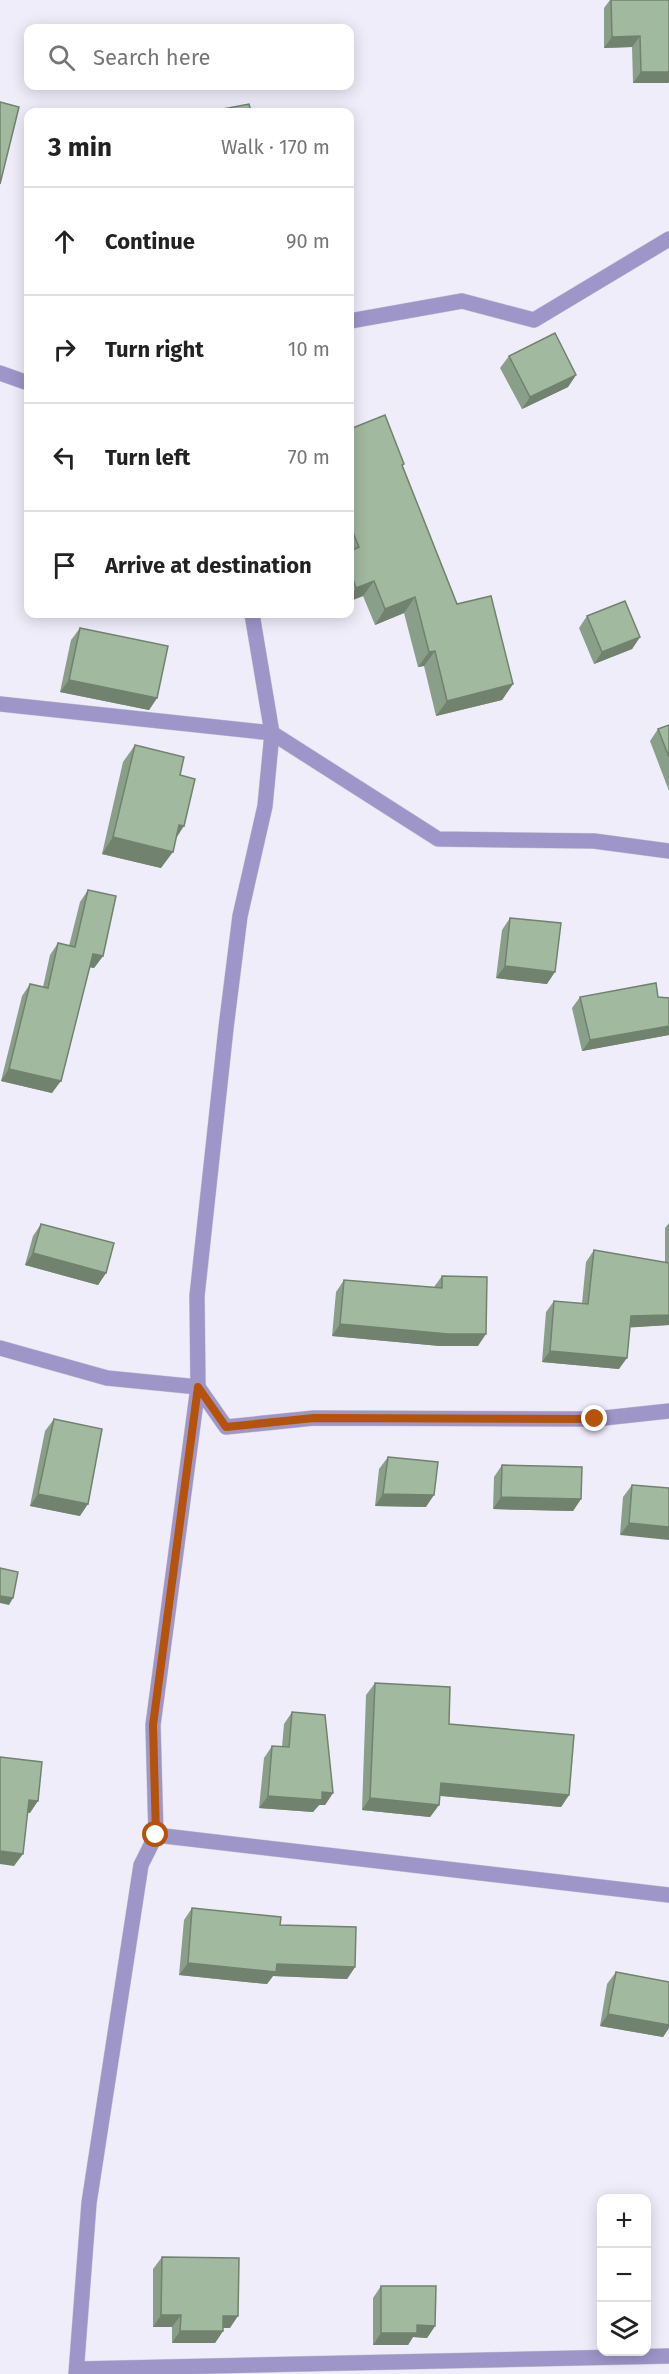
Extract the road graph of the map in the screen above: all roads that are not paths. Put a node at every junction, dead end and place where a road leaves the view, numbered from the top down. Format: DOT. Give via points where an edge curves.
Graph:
graph roads {
  1 [pos="669,239"];
  2 [pos="354,320"];
  3 [pos="0,373"];
  4 [pos="24,382"];
  5 [pos="253,618"];
  6 [pos="0,705"];
  7 [pos="272,733"];
  8 [pos="669,851"];
  9 [pos="0,1348"];
  10 [pos="198,1387"];
  11 [pos="669,1411"];
  12 [pos="156,1835"];
  13 [pos="669,1895"];
  14 [pos="669,2356"];
  15 [pos="76,2372"];
  1 -- 2 [label="street" via="534,320 462,301"];
  3 -- 4 [label="street"];
  5 -- 7 [label="street"];
  6 -- 7 [label="street"];
  7 -- 8 [label="street" via="438,839 594,841"];
  7 -- 10 [label="street" via="265,806 240,916 226,1028 196,1296"];
  9 -- 10 [label="street" via="107,1378"];
  10 -- 11 [label="street" via="226,1427 314,1418 595,1419"];
  10 -- 12 [label="street" via="153,1725"];
  12 -- 13 [label="street"];
  12 -- 15 [label="street" via="141,1865 89,2203"];
  14 -- 15 [label="street"];
}
